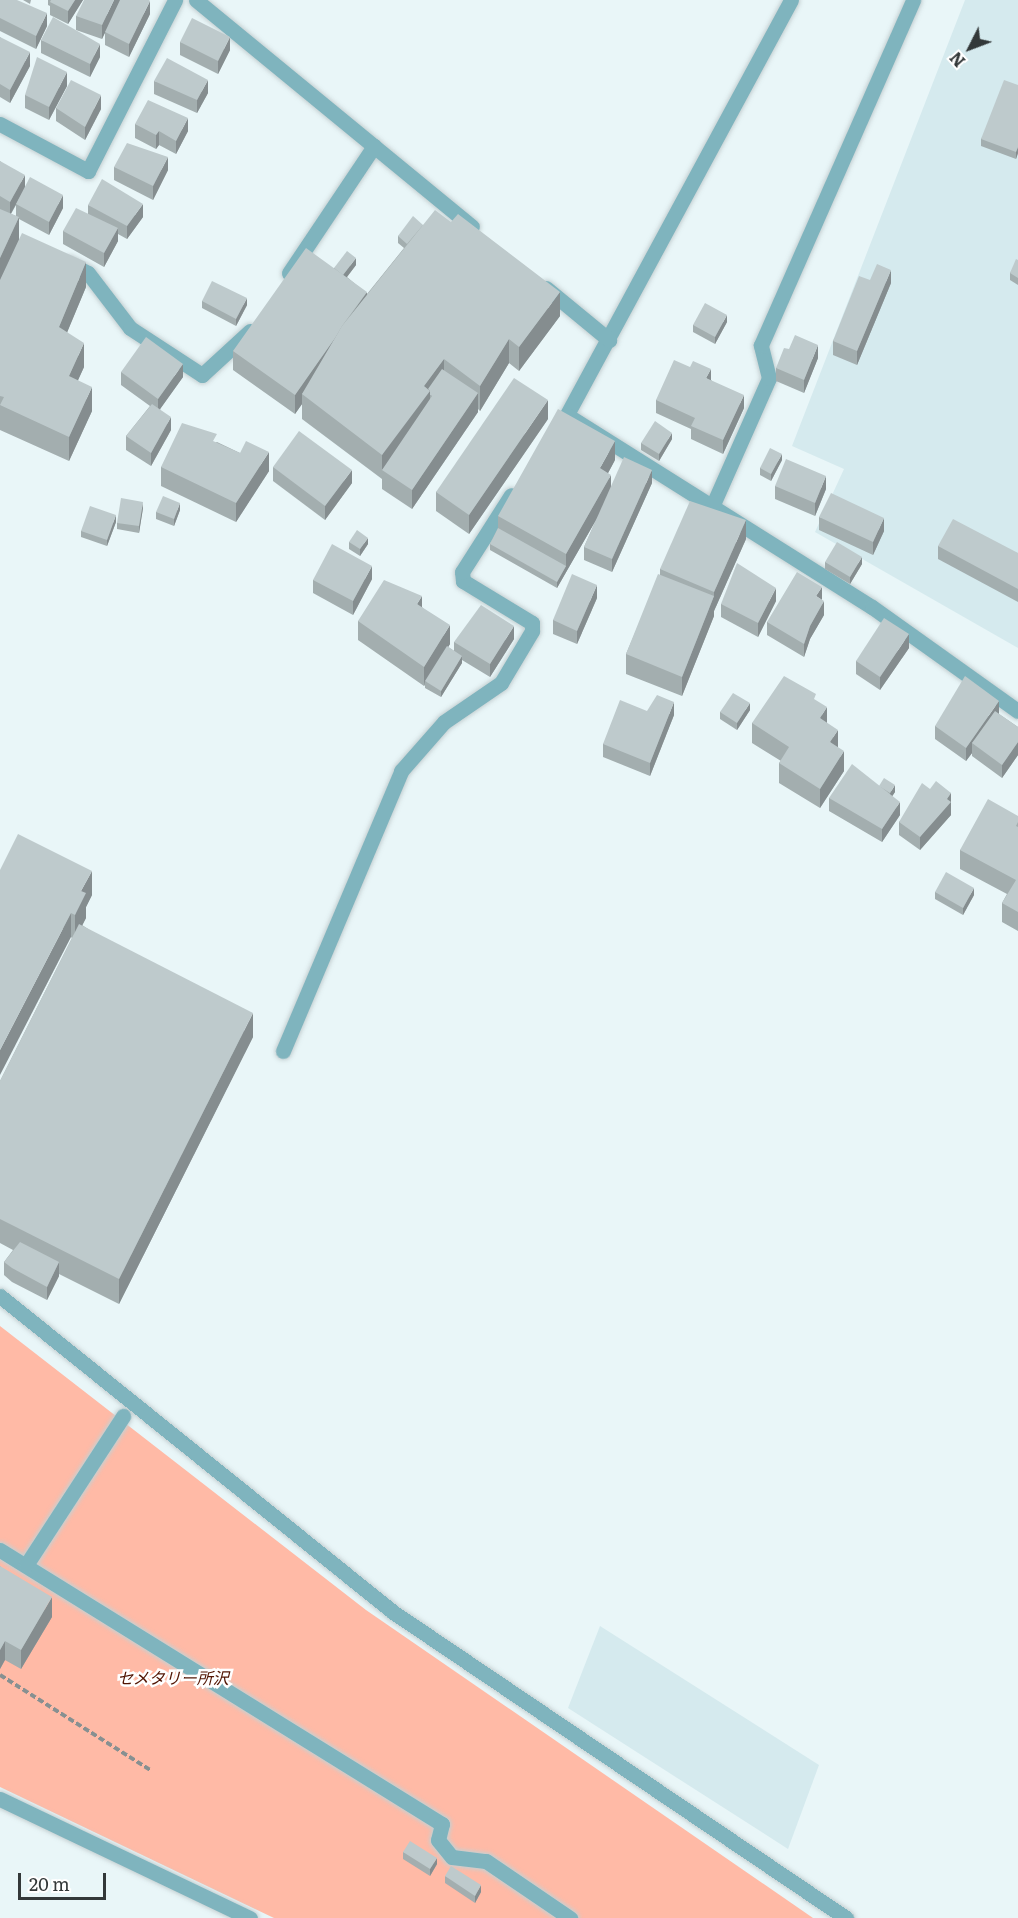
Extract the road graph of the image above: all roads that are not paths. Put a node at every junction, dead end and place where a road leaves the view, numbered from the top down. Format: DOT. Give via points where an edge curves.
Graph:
graph roads {
  1 [pos="175,0"];
  2 [pos="196,0"];
  3 [pos="791,0"];
  4 [pos="913,0"];
  5 [pos="0,124"];
  6 [pos="374,146"];
  7 [pos="482,236"];
  8 [pos="59,257"];
  9 [pos="537,280"];
  10 [pos="276,291"];
  11 [pos="257,321"];
  12 [pos="609,340"];
  13 [pos="567,415"];
  14 [pos="555,427"];
  15 [pos="518,485"];
  16 [pos="711,508"];
  17 [pos="1018,711"];
  18 [pos="283,1051"];
  19 [pos="0,1296"];
  20 [pos="123,1416"];
  21 [pos="0,1550"];
  22 [pos="26,1565"];
  23 [pos="0,1799"];
  24 [pos="250,1918"];
  25 [pos="570,1918"];
  26 [pos="846,1918"];
  1 -- 5 [label="street" via="88,171"];
  2 -- 6 [label="street"];
  3 -- 12 [label="street"];
  4 -- 16 [label="street" via="761,345 769,378"];
  6 -- 7 [label="street"];
  6 -- 10 [label="street"];
  8 -- 11 [label="street" via="88,273 130,328 202,375 244,340"];
  9 -- 12 [label="street"];
  12 -- 13 [label="street"];
  13 -- 14 [label="street"];
  13 -- 16 [label="street"];
  15 -- 18 [label="street" via="462,572 463,581 532,623 532,631 501,683 444,722 400,771"];
  16 -- 17 [label="street" via="872,607"];
  19 -- 26 [label="street" via="393,1612"];
  20 -- 22 [label="street"];
  21 -- 22 [label="street"];
  22 -- 25 [label="street" via="442,1824 438,1840 452,1857 486,1861"];
  23 -- 24 [label="street"];
}
